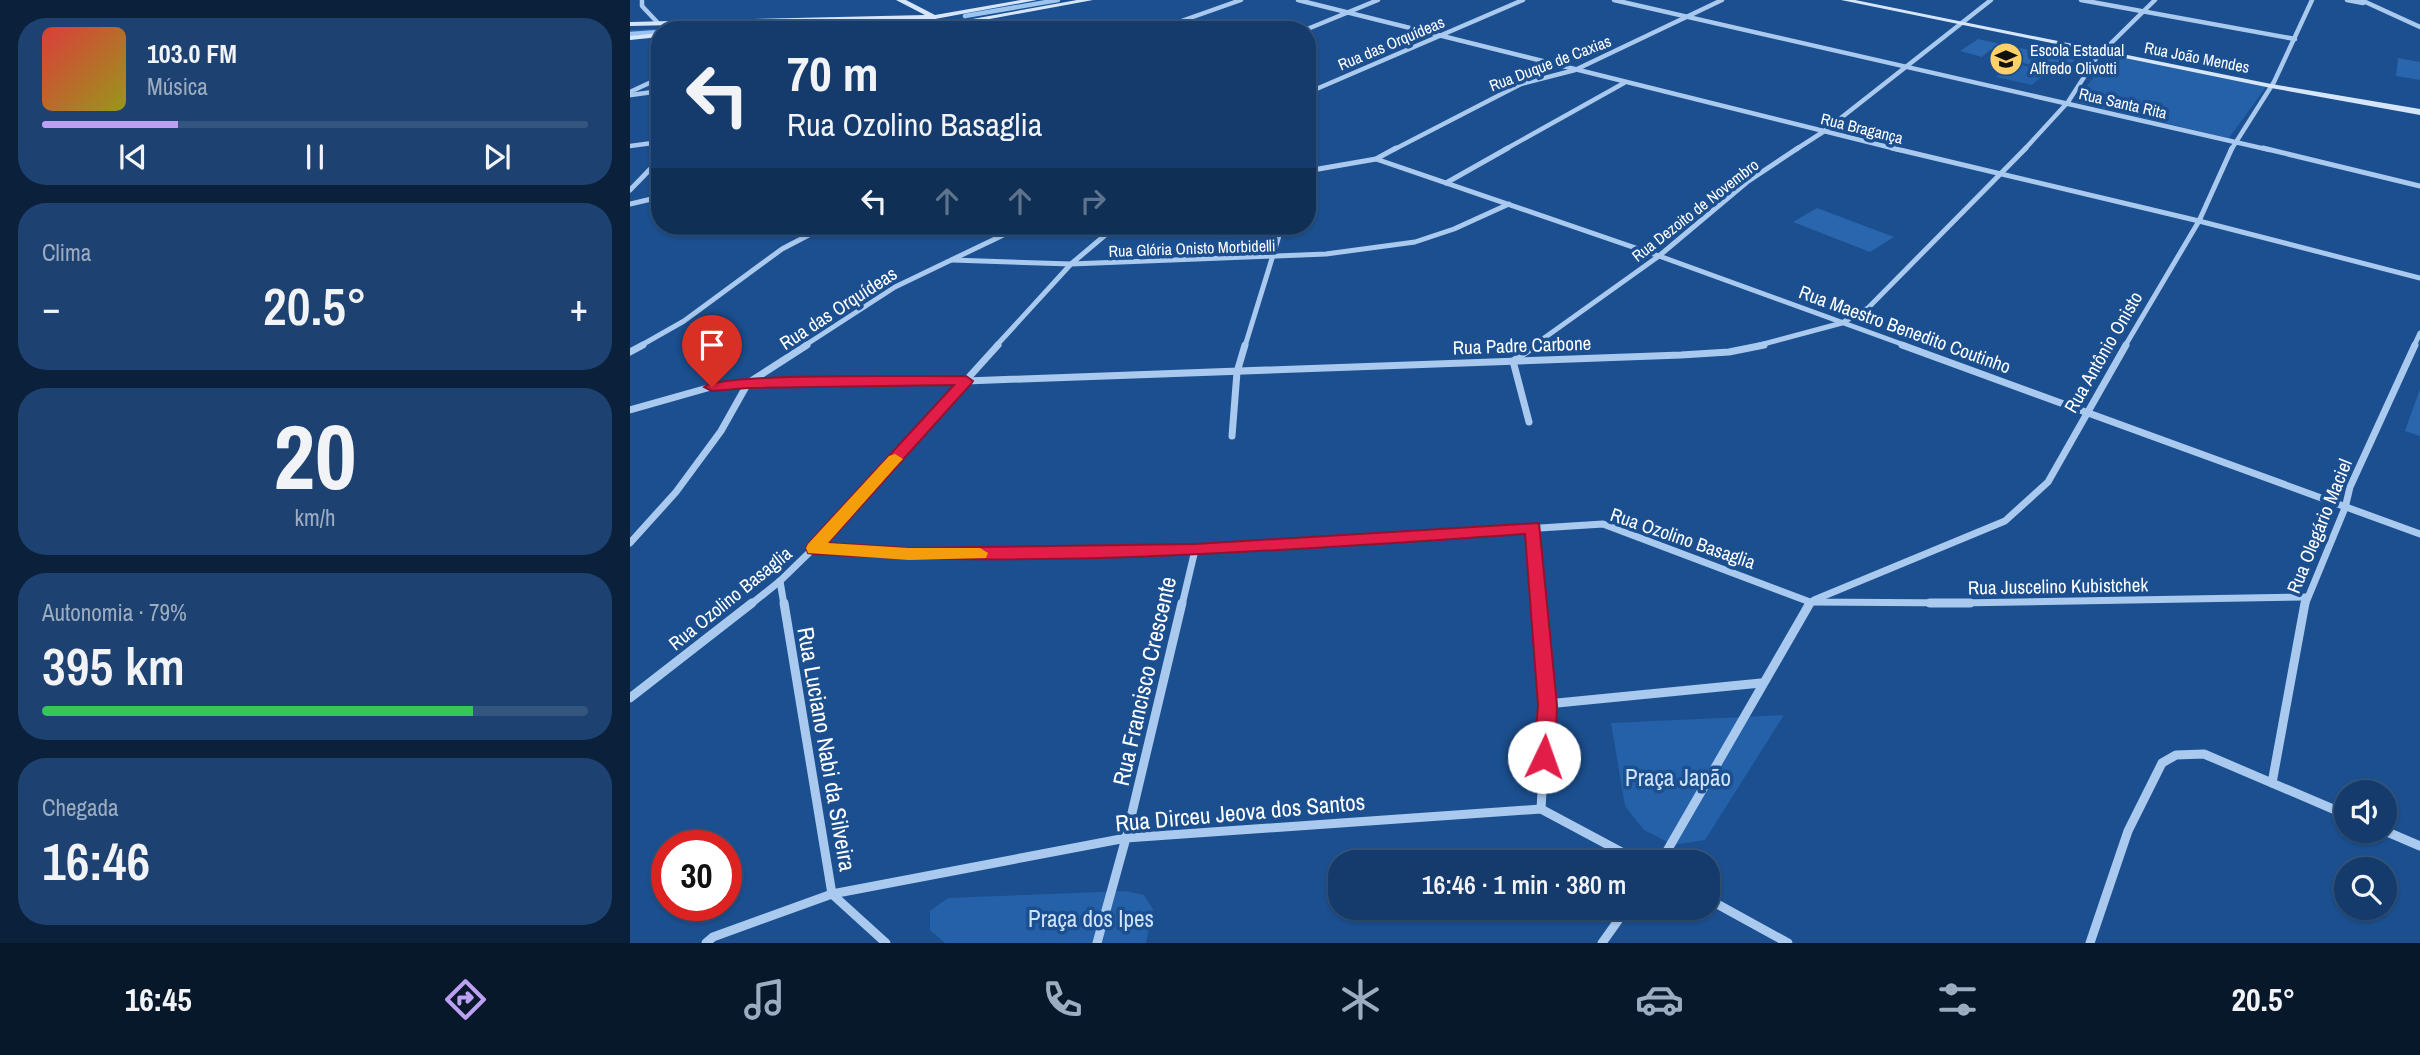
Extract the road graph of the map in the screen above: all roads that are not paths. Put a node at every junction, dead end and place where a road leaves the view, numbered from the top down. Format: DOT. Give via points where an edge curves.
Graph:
graph roads {
  1 [pos="642,0"];
  2 [pos="901,0"];
  3 [pos="1033,0"];
  4 [pos="1089,0"];
  5 [pos="1241,0"];
  6 [pos="1298,0"];
  7 [pos="1378,0"];
  8 [pos="1523,0"];
  9 [pos="1615,0"];
  10 [pos="1722,0"];
  11 [pos="1845,0"];
  12 [pos="1991,0"];
  13 [pos="2081,0"];
  14 [pos="2155,0"];
  15 [pos="2312,0"];
  16 [pos="2347,0"];
  17 [pos="2361,0"];
  18 [pos="2366,3"];
  19 [pos="2144,11"];
  20 [pos="1348,13"];
  21 [pos="935,17"];
  22 [pos="1690,17"];
  23 [pos="656,21"];
  24 [pos="713,21"];
  25 [pos="940,21"];
  26 [pos="985,21"];
  27 [pos="1182,21"];
  28 [pos="651,22"];
  29 [pos="1960,23"];
  30 [pos="630,24"];
  31 [pos="1316,26"];
  32 [pos="2420,27"];
  33 [pos="651,36"];
  34 [pos="1443,36"];
  35 [pos="630,38"];
  36 [pos="2295,39"];
  37 [pos="2102,52"];
  38 [pos="1906,65"];
  39 [pos="1575,70"];
  40 [pos="651,83"];
  41 [pos="1624,83"];
  42 [pos="2271,86"];
  43 [pos="1316,89"];
  44 [pos="651,92"];
  45 [pos="630,94"];
  46 [pos="2068,102"];
  47 [pos="2420,112"];
  48 [pos="1823,132"];
  49 [pos="2235,142"];
  50 [pos="651,143"];
  51 [pos="630,146"];
  52 [pos="1376,159"];
  53 [pos="651,168"];
  54 [pos="1316,169"];
  55 [pos="2002,175"];
  56 [pos="1446,183"];
  57 [pos="2420,186"];
  58 [pos="630,190"];
  59 [pos="651,199"];
  60 [pos="630,204"];
  61 [pos="1509,204"];
  62 [pos="2199,220"];
  63 [pos="808,235"];
  64 [pos="1003,235"];
  65 [pos="1105,235"];
  66 [pos="1279,235"];
  67 [pos="1659,256"];
  68 [pos="1273,258"];
  69 [pos="952,260"];
  70 [pos="1071,264"];
  71 [pos="2420,278"];
  72 [pos="1842,323"];
  73 [pos="2420,333"];
  74 [pos="630,352"];
  75 [pos="1513,361"];
  76 [pos="1237,372"];
  77 [pos="966,381"];
  78 [pos="748,383"];
  79 [pos="630,410"];
  80 [pos="2086,412"];
  81 [pos="1529,422"];
  82 [pos="1233,436"];
  83 [pos="2346,508"];
  84 [pos="1533,527"];
  85 [pos="2420,534"];
  86 [pos="630,543"];
  87 [pos="814,548"];
  88 [pos="1195,550"];
  89 [pos="779,581"];
  90 [pos="2306,597"];
  91 [pos="1810,602"];
  92 [pos="1761,683"];
  93 [pos="630,698"];
  94 [pos="1548,705"];
  95 [pos="2272,783"];
  96 [pos="1541,809"];
  97 [pos="2334,809"];
  98 [pos="2397,836"];
  99 [pos="1126,838"];
  100 [pos="2420,846"];
  101 [pos="1618,850"];
  102 [pos="1667,850"];
  103 [pos="832,894"];
  104 [pos="1720,906"];
  105 [pos="1618,920"];
  106 [pos="706,943"];
  107 [pos="886,943"];
  108 [pos="1097,943"];
  109 [pos="1601,943"];
  110 [pos="1788,943"];
  111 [pos="2090,943"];
  1 -- 23 [label="street"];
  2 -- 21 [label="street"];
  3 -- 21 [label="street"];
  4 -- 26 [label="street"];
  5 -- 27 [label="street"];
  6 -- 20 [label="street, Rua Bragança"];
  7 -- 20 [label="street"];
  8 -- 34 [label="street, Rua das Orquídeas"];
  9 -- 22 [label="street, Rua Santa Rita"];
  10 -- 22 [label="street, Rua Duque de Caxias"];
  11 -- 29 [label="street, Rua João Mendes"];
  12 -- 29 [label="street, Rua Dezoito de Novembro"];
  13 -- 19 [label="street"];
  14 -- 19 [label="street, Rua Padre Carbone"];
  15 -- 36 [label="street, Rua Antônio Onisto"];
  16 -- 18 [label="street"];
  17 -- 18 [label="street"];
  18 -- 32 [label="street"];
  19 -- 36 [label="street"];
  19 -- 37 [label="street, Rua Padre Carbone"];
  20 -- 31 [label="street"];
  20 -- 34 [label="street, Rua Bragança"];
  21 -- 24 [label="street"];
  21 -- 25 [label="street"];
  22 -- 38 [label="street, Rua Santa Rita"];
  22 -- 39 [label="street, Rua Duque de Caxias"];
  28 -- 30 [label="street"];
  29 -- 37 [label="street, Rua João Mendes"];
  29 -- 38 [label="street, Rua Dezoito de Novembro"];
  33 -- 35 [label="street"];
  34 -- 39 [label="street, Rua Bragança"];
  34 -- 43 [label="street, Rua das Orquídeas"];
  36 -- 42 [label="street, Rua Antônio Onisto"];
  37 -- 42 [label="street, Rua João Mendes"];
  37 -- 46 [label="street, Rua Padre Carbone"];
  38 -- 46 [label="street, Rua Santa Rita"];
  38 -- 48 [label="street, Rua Dezoito de Novembro"];
  39 -- 41 [label="street, Rua Bragança"];
  39 -- 52 [label="street, Rua Duque de Caxias" via="1521,84"];
  40 -- 45 [label="street"];
  41 -- 48 [label="street, Rua Bragança"];
  41 -- 56 [label="street"];
  42 -- 47 [label="street, Rua João Mendes"];
  42 -- 49 [label="street, Rua Antônio Onisto"];
  44 -- 45 [label="street"];
  46 -- 49 [label="street, Rua Santa Rita"];
  46 -- 55 [label="street, Rua Padre Carbone"];
  48 -- 55 [label="street, Rua Bragança"];
  48 -- 67 [label="street, Rua Dezoito de Novembro" via="1747,182"];
  49 -- 57 [label="street, Rua Santa Rita"];
  49 -- 62 [label="street, Rua Antônio Onisto"];
  50 -- 51 [label="street"];
  52 -- 54 [label="street, Rua Duque de Caxias"];
  52 -- 56 [label="street, Rua Maestro Benedito Coutinho"];
  53 -- 58 [label="street"];
  55 -- 62 [label="street, Rua Bragança"];
  55 -- 72 [label="street, Rua Padre Carbone" via="1881,296"];
  56 -- 61 [label="street, Rua Maestro Benedito Coutinho"];
  59 -- 60 [label="street"];
  61 -- 67 [label="street, Rua Maestro Benedito Coutinho"];
  61 -- 68 [label="street, Rua Glória Onisto Morbidelli" via="1415,242"];
  62 -- 71 [label="street, Rua Bragança"];
  62 -- 80 [label="street, Rua Antônio Onisto"];
  63 -- 74 [label="street" via="684,321"];
  64 -- 69 [label="street, Rua das Orquídeas"];
  65 -- 70 [label="street"];
  66 -- 68 [label="street"];
  67 -- 72 [label="street, Rua Maestro Benedito Coutinho"];
  67 -- 75 [label="street, Rua Dezoito de Novembro"];
  68 -- 70 [label="street, Rua Glória Onisto Morbidelli"];
  68 -- 76 [label="street"];
  69 -- 70 [label="street, Rua Glória Onisto Morbidelli"];
  69 -- 78 [label="street, Rua das Orquídeas" via="895,287"];
  70 -- 77 [label="street"];
  72 -- 75 [label="street, Rua Padre Carbone" via="1729,352"];
  72 -- 80 [label="street, Rua Maestro Benedito Coutinho"];
  73 -- 83 [label="street, Rua Olegário Maciel" via="2350,487"];
  75 -- 76 [label="street, Rua Padre Carbone"];
  75 -- 81 [label="street"];
  76 -- 77 [label="street, Rua Padre Carbone"];
  76 -- 82 [label="street"];
  77 -- 78 [label="street, Rua Padre Carbone"];
  77 -- 87 [label="street"];
  78 -- 79 [label="street, Rua Padre Carbone" via="712,387"];
  78 -- 86 [label="street" via="676,492"];
  80 -- 83 [label="street, Rua Maestro Benedito Coutinho"];
  80 -- 91 [label="street, Rua Antônio Onisto" via="2048,482 2005,521"];
  83 -- 85 [label="street, Rua Maestro Benedito Coutinho"];
  83 -- 90 [label="street, Rua Olegário Maciel"];
  84 -- 88 [label="street, Rua Ozolino Basaglia"];
  84 -- 91 [label="street, Rua Ozolino Basaglia" via="1603,524"];
  84 -- 94 [label="street"];
  87 -- 88 [label="street, Rua Ozolino Basaglia" via="909,554"];
  87 -- 89 [label="street, Rua Ozolino Basaglia"];
  88 -- 99 [label="street, Rua Francisco Crescente"];
  89 -- 93 [label="street, Rua Ozolino Basaglia"];
  89 -- 103 [label="street, Rua Luciano Nabi da Silveira"];
  90 -- 91 [label="street, Rua Juscelino Kubistchek"];
  90 -- 95 [label="street, Rua Olegário Maciel"];
  91 -- 92 [label="street"];
  92 -- 94 [label="street"];
  92 -- 102 [label="street"];
  94 -- 96 [label="street"];
  95 -- 97 [label="street"];
  95 -- 111 [label="street" via="2204,754 2176,755 2162,763 2128,831"];
  96 -- 99 [label="street, Rua Dirceu Jeova dos Santos"];
  96 -- 101 [label="street"];
  98 -- 100 [label="street"];
  99 -- 103 [label="street, Rua Dirceu Jeova dos Santos"];
  99 -- 108 [label="street, Rua Francisco Crescente"];
  103 -- 106 [label="street, Rua Dirceu Jeova dos Santos"];
  103 -- 107 [label="street, Rua Luciano Nabi da Silveira"];
  104 -- 110 [label="street"];
  105 -- 109 [label="street"];
}
